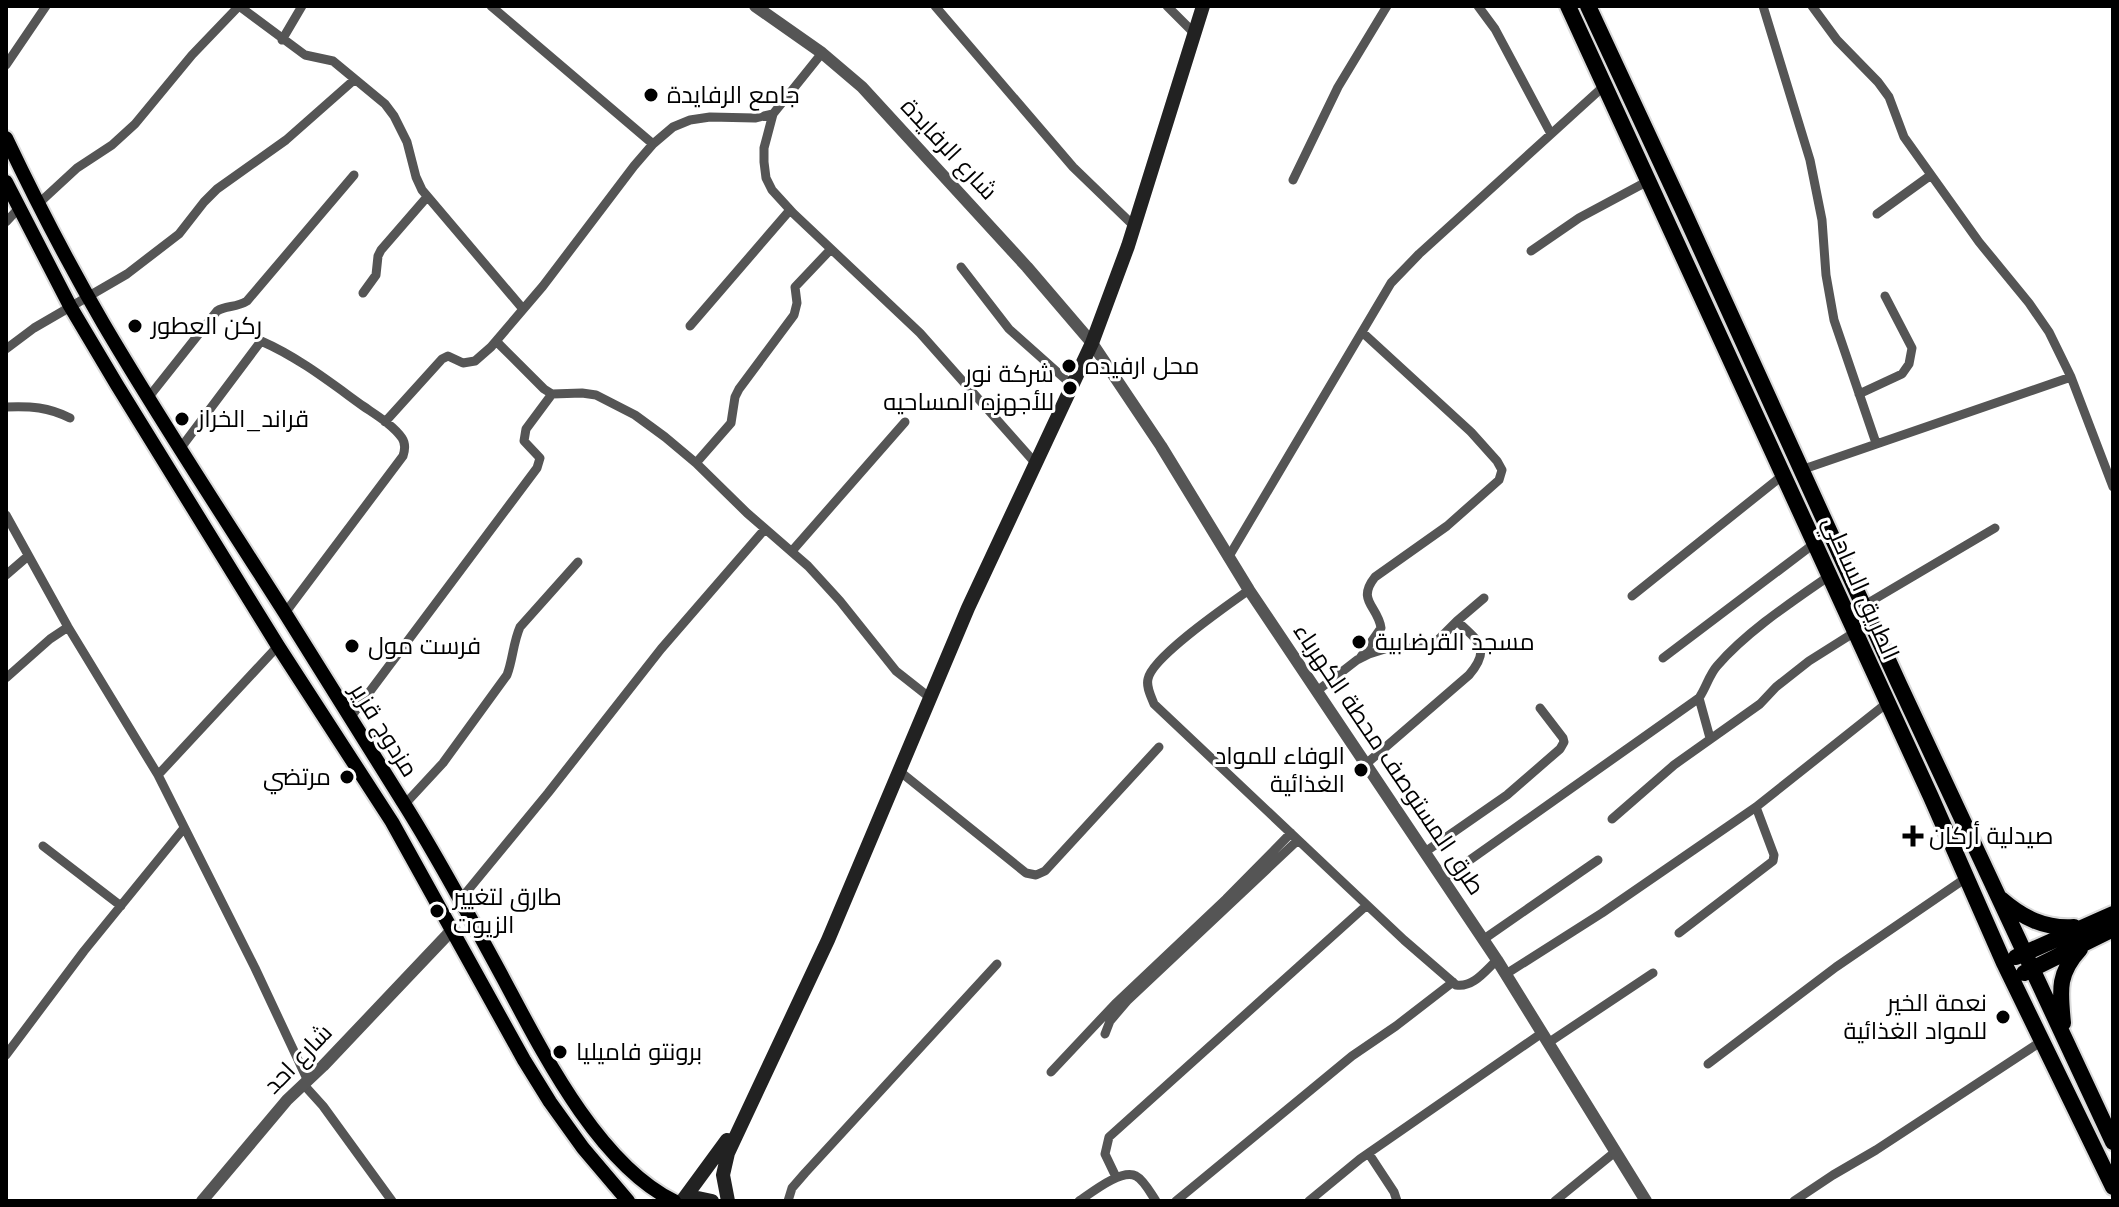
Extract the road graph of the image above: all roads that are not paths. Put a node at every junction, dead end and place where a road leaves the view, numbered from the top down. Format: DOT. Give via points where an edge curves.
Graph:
graph roads {
  1 [pos="46,6"];
  2 [pos="302,6"];
  3 [pos="491,6"];
  4 [pos="755,6"];
  5 [pos="935,6"];
  6 [pos="1167,6"];
  7 [pos="1203,6"];
  8 [pos="1387,6"];
  9 [pos="1478,6"];
  10 [pos="1568,6"];
  11 [pos="1588,6"];
  12 [pos="1763,6"];
  13 [pos="1812,6"];
  14 [pos="1194,33"];
  15 [pos="282,40"];
  16 [pos="822,53"];
  17 [pos="6,65"];
  18 [pos="354,80"];
  19 [pos="1604,86"];
  20 [pos="773,114"];
  21 [pos="1551,134"];
  22 [pos="6,138"];
  23 [pos="653,144"];
  24 [pos="354,175"];
  25 [pos="1931,175"];
  26 [pos="1293,180"];
  27 [pos="1648,181"];
  28 [pos="6,182"];
  29 [pos="427,197"];
  30 [pos="38,204"];
  31 [pos="19,208"];
  32 [pos="790,210"];
  33 [pos="1877,214"];
  34 [pos="6,222"];
  35 [pos="1134,226"];
  36 [pos="831,249"];
  37 [pos="1531,251"];
  38 [pos="961,267"];
  39 [pos="363,293"];
  40 [pos="1885,296"];
  41 [pos="88,298"];
  42 [pos="70,306"];
  43 [pos="523,309"];
  44 [pos="690,326"];
  45 [pos="1362,332"];
  46 [pos="497,342"];
  47 [pos="1092,343"];
  48 [pos="6,349"];
  49 [pos="2071,377"];
  50 [pos="1073,386"];
  51 [pos="552,394"];
  52 [pos="1859,394"];
  53 [pos="148,398"];
  54 [pos="6,407"];
  55 [pos="70,418"];
  56 [pos="385,422"];
  57 [pos="905,422"];
  58 [pos="1876,443"];
  59 [pos="180,449"];
  60 [pos="696,463"];
  61 [pos="1037,465"];
  62 [pos="1801,470"];
  63 [pos="1783,475"];
  64 [pos="2113,487"];
  65 [pos="6,515"];
  66 [pos="1995,528"];
  67 [pos="765,529"];
  68 [pos="1815,543"];
  69 [pos="792,551"];
  70 [pos="28,556"];
  71 [pos="1228,558"];
  72 [pos="578,562"];
  73 [pos="6,575"];
  74 [pos="1829,576"];
  75 [pos="1249,590"];
  76 [pos="1632,596"];
  77 [pos="1484,598"];
  78 [pos="1863,606"];
  79 [pos="285,613"];
  80 [pos="1457,621"];
  81 [pos="68,627"];
  82 [pos="1855,632"];
  83 [pos="278,646"];
  84 [pos="1360,658"];
  85 [pos="1663,658"];
  86 [pos="6,678"];
  87 [pos="1317,691"];
  88 [pos="929,697"];
  89 [pos="1699,698"];
  90 [pos="1887,703"];
  91 [pos="1540,708"];
  92 [pos="350,718"];
  93 [pos="1710,738"];
  94 [pos="1159,747"];
  95 [pos="1366,764"];
  96 [pos="898,770"];
  97 [pos="158,775"];
  98 [pos="405,804"];
  99 [pos="1756,807"];
  100 [pos="1612,819"];
  101 [pos="184,828"];
  102 [pos="1294,836"];
  103 [pos="43,846"];
  104 [pos="1425,852"];
  105 [pos="1598,860"];
  106 [pos="445,874"];
  107 [pos="1966,878"];
  108 [pos="1443,879"];
  109 [pos="428,884"];
  110 [pos="1997,896"];
  111 [pos="460,900"];
  112 [pos="1367,905"];
  113 [pos="121,906"];
  114 [pos="2113,914"];
  115 [pos="2113,929"];
  116 [pos="452,930"];
  117 [pos="1679,933"];
  118 [pos="2088,933"];
  119 [pos="1484,939"];
  120 [pos="2023,953"];
  121 [pos="1497,960"];
  122 [pos="2004,963"];
  123 [pos="997,964"];
  124 [pos="2031,970"];
  125 [pos="1653,973"];
  126 [pos="1506,974"];
  127 [pos="2011,979"];
  128 [pos="1453,982"];
  129 [pos="1105,1034"];
  130 [pos="2065,1037"];
  131 [pos="1545,1038"];
  132 [pos="2042,1041"];
  133 [pos="6,1055"];
  134 [pos="1708,1064"];
  135 [pos="1051,1072"];
  136 [pos="306,1083"];
  137 [pos="747,1110"];
  138 [pos="2113,1142"];
  139 [pos="1615,1152"];
  140 [pos="1369,1154"];
  141 [pos="1116,1177"];
  142 [pos="2113,1187"];
  143 [pos="202,1201"];
  144 [pos="392,1201"];
  145 [pos="628,1201"];
  146 [pos="679,1201"];
  147 [pos="712,1201"];
  148 [pos="728,1201"];
  149 [pos="788,1201"];
  150 [pos="1079,1201"];
  151 [pos="1156,1201"];
  152 [pos="1176,1201"];
  153 [pos="1309,1201"];
  154 [pos="1397,1201"];
  155 [pos="1555,1201"];
  156 [pos="1646,1201"];
  157 [pos="1794,1201"];
  1 -- 17 [label="street"];
  2 -- 15 [label="street"];
  3 -- 23 [label="street"];
  4 -- 16 [label="street, شارع الرفايدة"];
  5 -- 35 [label="street" via="1073,167"];
  6 -- 14 [label="street"];
  7 -- 14 [label="main road"];
  8 -- 26 [label="street" via="1338,87"];
  9 -- 21 [label="street"];
  10 -- 19 [label="highway, الطريق الساحلي"];
  11 -- 62 [label="highway, الطريق الساحلي"];
  12 -- 52 [label="street" via="1810,160 1829,296"];
  13 -- 25 [label="street" via="1889,97 1904,137"];
  14 -- 35 [label="main road"];
  15 -- 18 [label="street" via="305,55 333,61"];
  15 -- 30 [label="street" via="239,6 135,124"];
  16 -- 20 [label="street"];
  16 -- 47 [label="street, شارع الرفايدة" via="895,122"];
  18 -- 29 [label="street" via="394,116"];
  18 -- 41 [label="street" via="286,140 217,189 179,234"];
  19 -- 21 [label="street"];
  19 -- 27 [label="highway, الطريق الساحلي"];
  20 -- 23 [label="street" via="690,120"];
  20 -- 32 [label="street" via="764,148 766,178"];
  21 -- 45 [label="street" via="1403,269"];
  22 -- 30 [label="main road, مزدوج قزير"];
  23 -- 43 [label="street"];
  24 -- 53 [label="street" via="247,301 217,311"];
  25 -- 33 [label="street"];
  25 -- 49 [label="street" via="2029,303"];
  27 -- 37 [label="street"];
  27 -- 63 [label="highway, الطريق الساحلي"];
  28 -- 31 [label="main road, مزدوج قزير"];
  29 -- 39 [label="street" via="381,250 376,275"];
  29 -- 43 [label="street"];
  30 -- 41 [label="main road, مزدوج قزير"];
  31 -- 34 [label="street"];
  31 -- 42 [label="main road, مزدوج قزير"];
  32 -- 36 [label="street"];
  32 -- 44 [label="street"];
  35 -- 47 [label="main road"];
  36 -- 60 [label="street" via="795,287 797,310 739,389 731,423"];
  36 -- 61 [label="street" via="920,333"];
  38 -- 50 [label="street" via="1009,329"];
  40 -- 52 [label="street" via="1912,348 1909,364 1902,374"];
  41 -- 42 [label="street"];
  41 -- 53 [label="main road, مزدوج قزير"];
  42 -- 48 [label="street"];
  42 -- 83 [label="main road, مزدوج قزير"];
  43 -- 46 [label="street"];
  45 -- 71 [label="street"];
  45 -- 84 [label="street" via="1471,432 1502,470 1499,480 1447,526 1369,584 1368,602 1381,628"];
  46 -- 51 [label="street"];
  46 -- 56 [label="street" via="475,361 442,359"];
  47 -- 50 [label="main road"];
  47 -- 71 [label="street, طرق المستوصف محطة الكهرباء"];
  49 -- 58 [label="street"];
  49 -- 64 [label="street"];
  50 -- 61 [label="main road"];
  51 -- 60 [label="street" via="582,393 612,402"];
  51 -- 92 [label="street" via="524,435 540,458 537,468"];
  52 -- 58 [label="street"];
  53 -- 59 [label="main road, مزدوج قزير"];
  54 -- 55 [label="street" via="53,409"];
  56 -- 59 [label="street" via="261,341"];
  56 -- 79 [label="street" via="403,439 403,456"];
  57 -- 69 [label="street"];
  58 -- 62 [label="street"];
  59 -- 79 [label="main road, مزدوج قزير"];
  60 -- 67 [label="street"];
  61 -- 88 [label="main road"];
  62 -- 78 [label="highway, الطريق الساحلي"];
  63 -- 68 [label="highway, الطريق الساحلي"];
  63 -- 76 [label="street"];
  65 -- 70 [label="street"];
  66 -- 78 [label="street"];
  67 -- 69 [label="street"];
  67 -- 111 [label="street" via="661,649"];
  68 -- 74 [label="highway, الطريق الساحلي"];
  68 -- 85 [label="street"];
  69 -- 88 [label="street" via="896,671"];
  70 -- 73 [label="street"];
  70 -- 81 [label="street"];
  71 -- 75 [label="street, طرق المستوصف محطة الكهرباء"];
  72 -- 98 [label="street" via="520,627 507,675 443,763"];
  74 -- 82 [label="highway, الطريق الساحلي"];
  74 -- 89 [label="street" via="1743,641 1716,667"];
  75 -- 87 [label="street, طرق المستوصف محطة الكهرباء"];
  75 -- 102 [label="street" via="1161,660 1147,680 1148,689 1154,704"];
  77 -- 80 [label="street"];
  78 -- 110 [label="highway, الطريق الساحلي"];
  79 -- 92 [label="main road, مزدوج قزير"];
  80 -- 84 [label="street" via="1424,648 1388,648"];
  80 -- 95 [label="street" via="1480,643 1479,663"];
  81 -- 86 [label="street"];
  81 -- 97 [label="street"];
  82 -- 90 [label="highway, الطريق الساحلي"];
  82 -- 93 [label="street"];
  83 -- 97 [label="street"];
  83 -- 109 [label="main road, مزدوج قزير"];
  84 -- 87 [label="street"];
  87 -- 95 [label="street, طرق المستوصف محطة الكهرباء"];
  88 -- 96 [label="main road"];
  89 -- 93 [label="street"];
  89 -- 108 [label="street"];
  90 -- 99 [label="street"];
  90 -- 107 [label="highway, الطريق الساحلي"];
  91 -- 104 [label="street" via="1563,738 1560,749 1507,795"];
  92 -- 98 [label="main road, مزدوج قزير"];
  93 -- 100 [label="street"];
  94 -- 96 [label="street" via="1036,875 1026,873"];
  95 -- 104 [label="street, طرق المستوصف محطة الكهرباء"];
  96 -- 137 [label="main road" via="828,940"];
  97 -- 101 [label="street"];
  98 -- 106 [label="main road, مزدوج قزير"];
  99 -- 117 [label="street" via="1773,861"];
  99 -- 126 [label="street"];
  101 -- 113 [label="street"];
  101 -- 136 [label="street"];
  102 -- 112 [label="street"];
  102 -- 129 [label="street" via="1127,1001"];
  102 -- 135 [label="street" via="1115,1004"];
  103 -- 113 [label="street"];
  104 -- 108 [label="street, طرق المستوصف محطة الكهرباء"];
  105 -- 119 [label="street"];
  106 -- 109 [label="main road"];
  106 -- 111 [label="main road, مزدوج قزير"];
  107 -- 122 [label="highway, الطريق الساحلي"];
  107 -- 134 [label="street"];
  108 -- 119 [label="street, طرق المستوصف محطة الكهرباء"];
  109 -- 116 [label="main road, مزدوج قزير"];
  110 -- 118 [label="highway" via="2036,922"];
  110 -- 120 [label="highway, الطريق الساحلي"];
  111 -- 146 [label="main road, مزدوج قزير" via="568,1092 635,1175"];
  112 -- 128 [label="street"];
  112 -- 141 [label="street" via="1109,1137 1105,1154"];
  113 -- 133 [label="street"];
  114 -- 118 [label="highway"];
  115 -- 118 [label="highway"];
  116 -- 136 [label="street, شارع احد"];
  116 -- 145 [label="main road, مزدوج قزير" via="550,1102"];
  118 -- 120 [label="highway"];
  118 -- 124 [label="highway" via="2056,959"];
  118 -- 130 [label="highway" via="2061,980"];
  119 -- 121 [label="street, طرق المستوصف محطة الكهرباء"];
  120 -- 122 [label="highway"];
  120 -- 124 [label="highway, الطريق الساحلي"];
  121 -- 126 [label="street, طرق المستوصف محطة الكهرباء"];
  121 -- 128 [label="street" via="1471,984"];
  122 -- 127 [label="highway, الطريق الساحلي"];
  123 -- 149 [label="street" via="805,1173"];
  124 -- 127 [label="highway"];
  124 -- 130 [label="highway, الطريق الساحلي"];
  125 -- 131 [label="street"];
  126 -- 131 [label="street, طرق المستوصف محطة الكهرباء"];
  127 -- 132 [label="highway, الطريق الساحلي"];
  128 -- 152 [label="street" via="1352,1056"];
  130 -- 138 [label="highway, الطريق الساحلي"];
  131 -- 139 [label="street, طرق المستوصف محطة الكهرباء"];
  131 -- 140 [label="street"];
  132 -- 142 [label="highway, الطريق الساحلي"];
  132 -- 157 [label="street"];
  136 -- 143 [label="street, شارع احد"];
  136 -- 144 [label="street"];
  137 -- 146 [label="main road"];
  137 -- 148 [label="main road" via="724,1168"];
  139 -- 155 [label="street"];
  139 -- 156 [label="street, طرق المستوصف محطة الكهرباء"];
  140 -- 153 [label="street"];
  140 -- 154 [label="street"];
  141 -- 150 [label="street"];
  141 -- 151 [label="street" via="1138,1176"];
  146 -- 147 [label="main road"];
}
